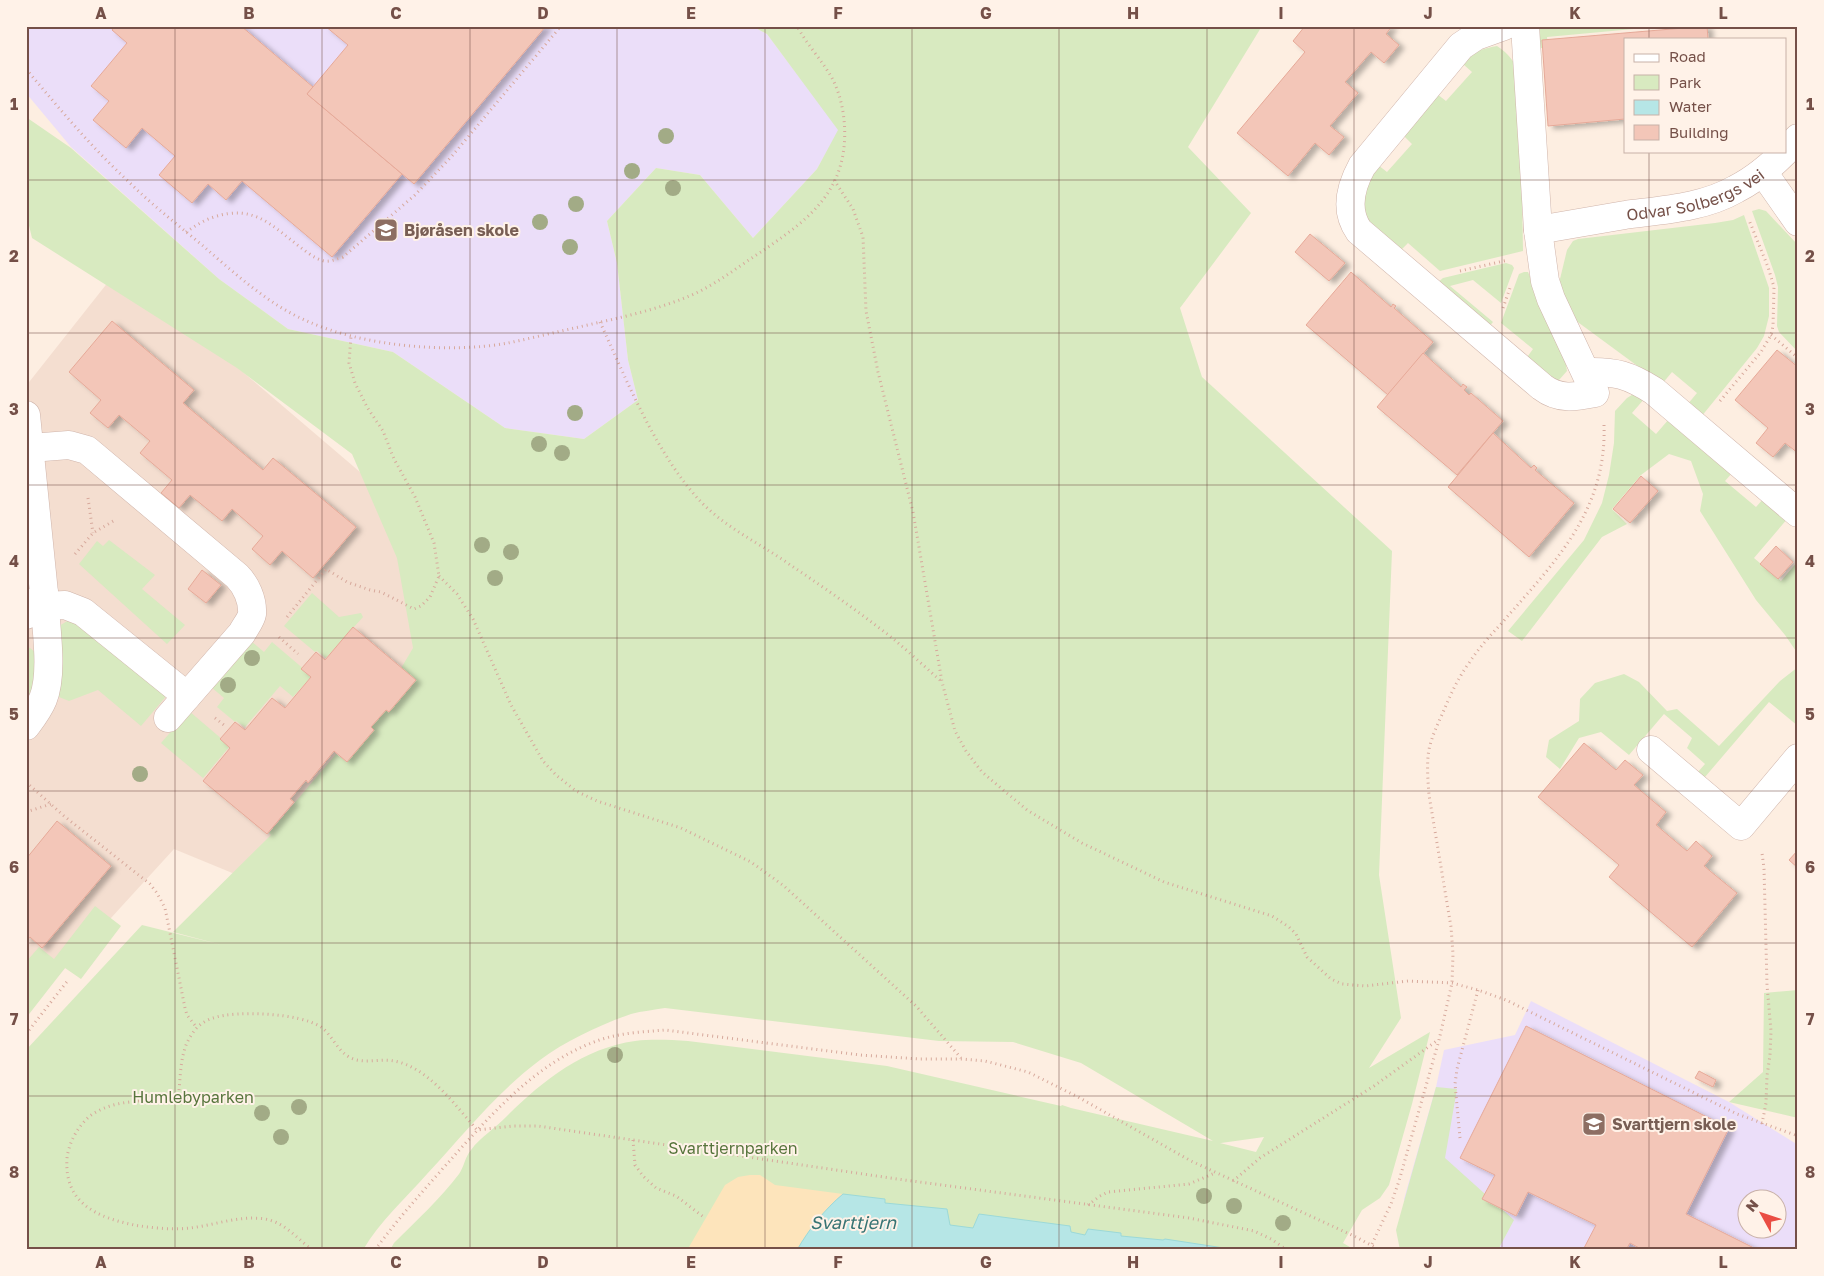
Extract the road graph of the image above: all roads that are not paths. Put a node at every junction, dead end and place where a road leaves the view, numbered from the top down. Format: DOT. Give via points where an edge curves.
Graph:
graph roads {
  1 [pos="1504,26"];
  2 [pos="1525,26"];
  3 [pos="1798,138"];
  4 [pos="1786,151"];
  5 [pos="1785,152"];
  6 [pos="1762,172"];
  7 [pos="1798,222"];
  8 [pos="1534,247"];
  9 [pos="1591,383"];
  10 [pos="26,414"];
  11 [pos="28,445"];
  12 [pos="1798,513"];
  13 [pos="38,605"];
  14 [pos="187,696"];
  15 [pos="168,718"];
  16 [pos="26,726"];
  17 [pos="1651,750"];
  18 [pos="1798,758"];
  1 -- 9 [label="street" via="1476,36 1461,46 1362,166 1351,190 1353,223 1358,231 1549,393 1574,397"];
  2 -- 8 [label="street"];
  3 -- 4 [label="street, Odvar Solbergs vei"];
  5 -- 6 [label="street, Odvar Solbergs vei"];
  6 -- 7 [label="street"];
  6 -- 8 [label="street, Odvar Solbergs vei" via="1716,198 1690,206 1608,218"];
  8 -- 9 [label="street" via="1551,299"];
  9 -- 12 [label="street" via="1607,372 1642,384"];
  10 -- 11 [label="street"];
  11 -- 13 [label="street"];
  11 -- 14 [label="street" via="82,448 241,580 247,590 252,614 242,633"];
  13 -- 14 [label="street" via="65,605 82,612"];
  13 -- 16 [label="street" via="48,663 46,688"];
  14 -- 15 [label="street"];
  17 -- 18 [label="street" via="1741,826"];
}
